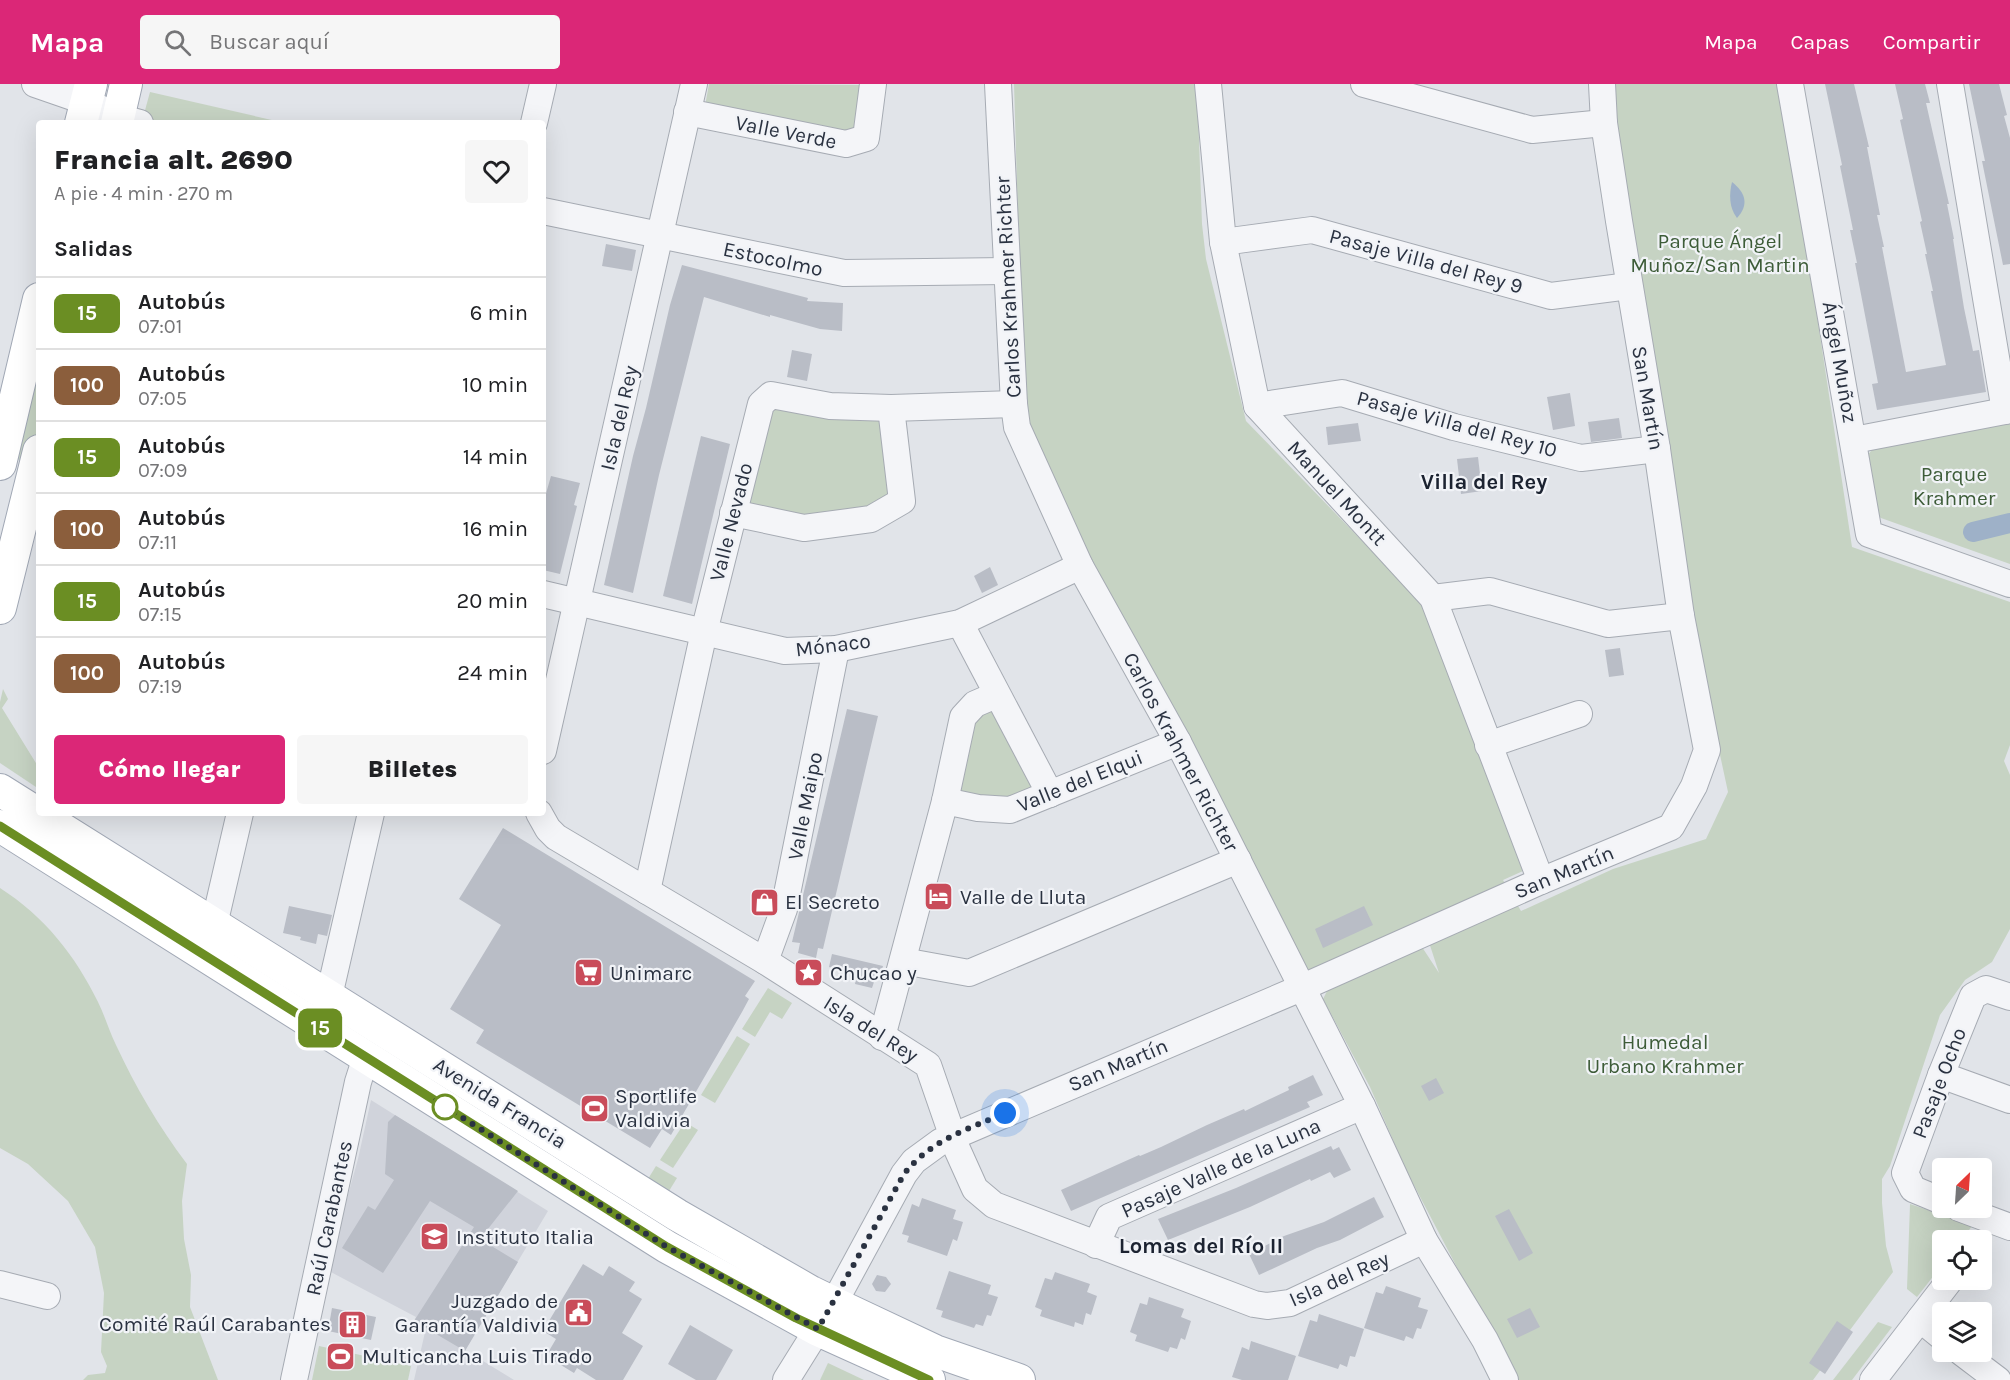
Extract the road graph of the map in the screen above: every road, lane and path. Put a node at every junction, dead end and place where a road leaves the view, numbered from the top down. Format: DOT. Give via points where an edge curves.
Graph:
graph roads {
  1 [pos="35,84"];
  2 [pos="126,84"];
  3 [pos="543,84"];
  4 [pos="694,84"];
  5 [pos="873,84"];
  6 [pos="998,84"];
  7 [pos="1208,84"];
  8 [pos="1364,84"];
  9 [pos="1602,84"];
  10 [pos="1790,84"];
  11 [pos="1950,84"];
  12 [pos="86,103"];
  13 [pos="687,112"];
  14 [pos="123,120"];
  15 [pos="125,120"];
  16 [pos="535,120"];
  17 [pos="1604,123"];
  18 [pos="546,212"];
  19 [pos="661,236"];
  20 [pos="1223,242"];
  21 [pos="1007,271"];
  22 [pos="1629,286"];
  23 [pos="36,312"];
  24 [pos="1014,404"];
  25 [pos="1257,406"];
  26 [pos="891,408"];
  27 [pos="2008,411"];
  28 [pos="1854,440"];
  29 [pos="1657,449"];
  30 [pos="0,465"];
  31 [pos="36,465"];
  32 [pos="36,469"];
  33 [pos="733,513"];
  34 [pos="1080,566"];
  35 [pos="2010,584"];
  36 [pos="546,595"];
  37 [pos="1433,598"];
  38 [pos="577,602"];
  39 [pos="0,608"];
  40 [pos="1682,616"];
  41 [pos="960,623"];
  42 [pos="704,632"];
  43 [pos="836,649"];
  44 [pos="996,694"];
  45 [pos="1579,714"];
  46 [pos="546,738"];
  47 [pos="1178,742"];
  48 [pos="1488,745"];
  49 [pos="0,790"];
  50 [pos="1050,794"];
  51 [pos="945,801"];
  52 [pos="36,812"];
  53 [pos="42,816"];
  54 [pos="239,816"];
  55 [pos="370,816"];
  56 [pos="541,816"];
  57 [pos="0,826"];
  58 [pos="1238,860"];
  59 [pos="1541,881"];
  60 [pos="647,891"];
  61 [pos="205,918"];
  62 [pos="181,940"];
  63 [pos="903,961"];
  64 [pos="765,962"];
  65 [pos="1301,988"];
  66 [pos="2000,993"];
  67 [pos="329,996"];
  68 [pos="882,1037"];
  69 [pos="416,1051"];
  70 [pos="366,1057"];
  71 [pos="1941,1075"];
  72 [pos="401,1079"];
  73 [pos="2010,1100"];
  74 [pos="1362,1106"];
  75 [pos="953,1136"];
  76 [pos="1932,1197"];
  77 [pos="1975,1218"];
  78 [pos="1994,1230"];
  79 [pos="1424,1240"];
  80 [pos="1096,1245"];
  81 [pos="0,1284"];
  82 [pos="1942,1290"];
  83 [pos="47,1296"];
  84 [pos="826,1316"];
  85 [pos="1920,1319"];
  86 [pos="1932,1329"];
  87 [pos="1974,1362"];
  88 [pos="294,1380"];
  89 [pos="786,1380"];
  90 [pos="929,1380"];
  91 [pos="1019,1380"];
  92 [pos="1505,1380"];
  93 [pos="1873,1380"];
  94 [pos="1998,1380"];
  1 -- 12 [label="street"];
  2 -- 15 [label="main road"];
  3 -- 16 [label="street"];
  4 -- 13 [label="street, Isla del Rey"];
  5 -- 13 [label="street, Valle Verde" via="866,138 846,144"];
  6 -- 21 [label="street, Carlos Krahmer Richter"];
  7 -- 20 [label="street"];
  8 -- 17 [label="street" via="1532,130"];
  9 -- 17 [label="street, San Martín"];
  10 -- 28 [label="street, Ángel Muñoz"];
  11 -- 27 [label="street"];
  12 -- 14 [label="street"];
  13 -- 19 [label="street, Isla del Rey"];
  17 -- 22 [label="street, San Martín"];
  18 -- 19 [label="street, Estocolmo"];
  19 -- 21 [label="street, Estocolmo" via="844,273"];
  19 -- 38 [label="street, Isla del Rey"];
  20 -- 22 [label="street, Pasaje Villa del Rey 9" via="1312,230 1551,296"];
  20 -- 25 [label="street"];
  21 -- 24 [label="street, Carlos Krahmer Richter"];
  22 -- 29 [label="street, San Martín"];
  23 -- 30 [label="main road"];
  24 -- 26 [label="street, Valle Nevado"];
  24 -- 34 [label="street, Carlos Krahmer Richter" via="1017,427 1029,458"];
  25 -- 29 [label="street, Pasaje Villa del Rey 10" via="1342,393 1454,427 1581,458"];
  25 -- 37 [label="street, Manuel Montt"];
  26 -- 33 [label="street, Valle Nevado" via="830,406 771,395 761,404"];
  26 -- 33 [label="street" via="902,501 871,519 804,528"];
  27 -- 28 [label="street"];
  28 -- 35 [label="street, Ángel Muñoz" via="1869,534"];
  29 -- 40 [label="street, San Martín"];
  30 -- 31 [label="street"];
  32 -- 39 [label="main road"];
  33 -- 42 [label="street, Valle Nevado"];
  34 -- 41 [label="street, Mónaco"];
  34 -- 47 [label="street, Carlos Krahmer Richter"];
  36 -- 38 [label="street, Mónaco"];
  37 -- 40 [label="street" via="1490,591 1608,624"];
  37 -- 48 [label="street, Manuel Montt"];
  38 -- 42 [label="street, Mónaco"];
  38 -- 46 [label="street, Isla del Rey"];
  40 -- 59 [label="street, San Martín" via="1707,750 1694,786 1671,827"];
  41 -- 43 [label="street, Mónaco"];
  41 -- 44 [label="street"];
  42 -- 43 [label="street, Mónaco" via="785,651"];
  42 -- 60 [label="street, Valle Nevado"];
  43 -- 64 [label="street, Valle Maipo" via="784,909"];
  44 -- 50 [label="street"];
  44 -- 51 [label="street" via="975,704 963,717"];
  45 -- 48 [label="street"];
  47 -- 50 [label="street, Valle del Elqui"];
  47 -- 58 [label="street, Carlos Krahmer Richter"];
  48 -- 59 [label="street, Manuel Montt"];
  49 -- 52 [label="main road, Avenida Francia"];
  50 -- 51 [label="street, Valle del Elqui" via="1010,810"];
  51 -- 63 [label="street"];
  53 -- 61 [label="main road, Avenida Francia"];
  54 -- 61 [label="street"];
  55 -- 67 [label="street"];
  56 -- 60 [label="street, Isla del Rey" via="556,837"];
  57 -- 62 [label="main road, Avenida Francia"];
  58 -- 63 [label="street" via="969,973"];
  58 -- 65 [label="street, Carlos Krahmer Richter"];
  59 -- 65 [label="street, San Martín"];
  60 -- 64 [label="street, Isla del Rey"];
  61 -- 62 [label="main road"];
  61 -- 67 [label="main road, Avenida Francia"];
  62 -- 70 [label="main road, Avenida Francia"];
  63 -- 68 [label="street"];
  64 -- 68 [label="street, Isla del Rey"];
  65 -- 74 [label="street, Carlos Krahmer Richter"];
  65 -- 75 [label="street, San Martín"];
  66 -- 71 [label="street, Pasaje Ocho" via="1980,991 1973,996"];
  67 -- 69 [label="main road, Avenida Francia"];
  68 -- 75 [label="street, Isla del Rey" via="928,1065"];
  69 -- 72 [label="main road"];
  69 -- 84 [label="main road, Avenida Francia" via="677,1215"];
  70 -- 72 [label="main road, Avenida Francia"];
  70 -- 88 [label="street, Raúl Carabantes"];
  71 -- 73 [label="street"];
  71 -- 76 [label="street, Pasaje Ocho" via="1905,1173 1912,1189"];
  72 -- 84 [label="main road, Avenida Francia" via="667,1247"];
  74 -- 79 [label="street, Carlos Krahmer Richter"];
  74 -- 80 [label="street, Pasaje Valle de la Luna" via="1109,1217"];
  75 -- 80 [label="street, Isla del Rey" via="975,1189 994,1204"];
  75 -- 84 [label="street, San Martín" via="927,1150 904,1174"];
  77 -- 78 [label="street"];
  79 -- 80 [label="street, Isla del Rey" via="1290,1303 1267,1306"];
  79 -- 92 [label="street, Carlos Krahmer Richter"];
  81 -- 83 [label="street"];
  82 -- 85 [label="street"];
  84 -- 89 [label="street, San Martín"];
  84 -- 90 [label="main road, Avenida Francia"];
  84 -- 91 [label="main road, Avenida Francia"];
  85 -- 86 [label="street"];
  85 -- 93 [label="street"];
  87 -- 94 [label="street"];
}
